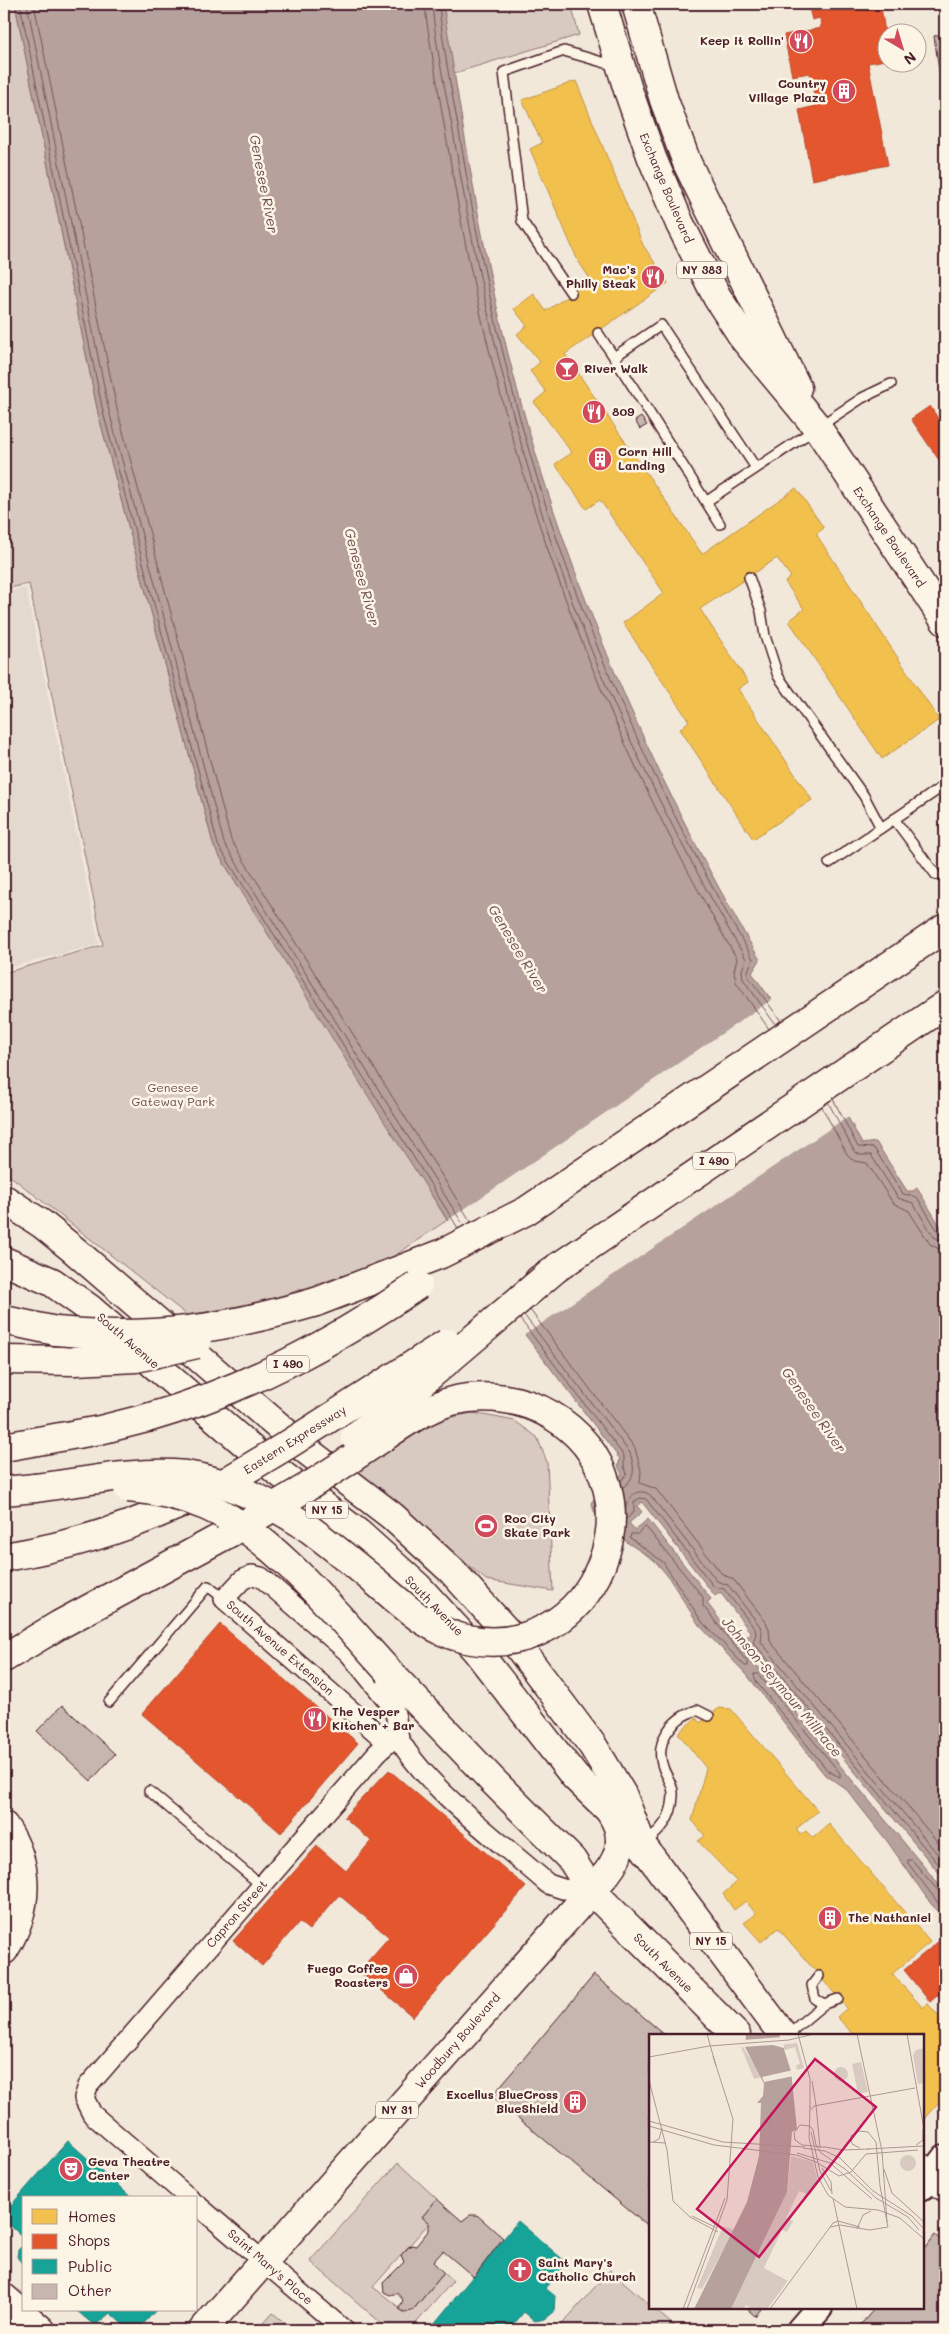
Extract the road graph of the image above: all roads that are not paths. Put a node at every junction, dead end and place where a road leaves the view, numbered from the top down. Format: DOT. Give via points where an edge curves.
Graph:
graph roads {
  1 [pos="602,4"];
  2 [pos="636,4"];
  3 [pos="621,68"];
  4 [pos="571,293"];
  5 [pos="598,332"];
  6 [pos="614,357"];
  7 [pos="890,384"];
  8 [pos="817,428"];
  9 [pos="756,468"];
  10 [pos="707,501"];
  11 [pos="720,524"];
  12 [pos="749,577"];
  13 [pos="945,621"];
  14 [pos="945,784"];
  15 [pos="894,819"];
  16 [pos="881,828"];
  17 [pos="829,863"];
  18 [pos="936,875"];
  19 [pos="945,928"];
  20 [pos="945,1005"];
  21 [pos="4,1199"];
  22 [pos="526,1211"];
  23 [pos="4,1261"];
  24 [pos="559,1266"];
  25 [pos="316,1302"];
  26 [pos="4,1320"];
  27 [pos="4,1360"];
  28 [pos="4,1447"];
  29 [pos="34,1488"];
  30 [pos="4,1491"];
  31 [pos="231,1532"];
  32 [pos="4,1557"];
  33 [pos="224,1600"];
  34 [pos="4,1658"];
  35 [pos="109,1702"];
  36 [pos="709,1716"];
  37 [pos="392,1738"];
  38 [pos="149,1791"];
  39 [pos="607,1808"];
  40 [pos="4,1826"];
  41 [pos="635,1851"];
  42 [pos="262,1886"];
  43 [pos="591,1890"];
  44 [pos="4,1950"];
  45 [pos="818,1976"];
  46 [pos="838,1999"];
  47 [pos="824,2004"];
  48 [pos="735,2034"];
  49 [pos="782,2034"];
  50 [pos="788,2034"];
  51 [pos="187,2196"];
  52 [pos="198,2206"];
  53 [pos="264,2262"];
  54 [pos="4,2298"];
  55 [pos="819,2309"];
  56 [pos="41,2330"];
  57 [pos="203,2330"];
  58 [pos="344,2330"];
  59 [pos="800,2330"];
  1 -- 3 [label="main road, Exchange Boulevard / NY 383"];
  2 -- 8 [label="main road, Exchange Boulevard / NY 383" via="686,163"];
  3 -- 4 [label="lane" via="564,51 504,72 522,221"];
  3 -- 8 [label="main road, Exchange Boulevard / NY 383" via="654,166 703,271 745,340"];
  5 -- 6 [label="lane"];
  6 -- 9 [label="lane" via="661,325"];
  6 -- 10 [label="lane"];
  7 -- 8 [label="lane"];
  8 -- 9 [label="lane"];
  8 -- 13 [label="main road, Exchange Boulevard / NY 383"];
  9 -- 10 [label="lane"];
  10 -- 11 [label="lane"];
  12 -- 16 [label="lane" via="778,676 864,796"];
  14 -- 15 [label="lane"];
  15 -- 16 [label="lane"];
  15 -- 18 [label="lane"];
  16 -- 17 [label="lane"];
  19 -- 22 [label="main road, I 490"];
  20 -- 24 [label="main road, I 490"];
  21 -- 41 [label="main road" via="74,1250 301,1446 397,1521 452,1571 508,1633 589,1740 619,1789"];
  22 -- 25 [label="main road" via="425,1260"];
  22 -- 28 [label="main road, I 490, bridge" via="393,1302 325,1344 253,1381 147,1418"];
  23 -- 39 [label="main road, South Avenue / NY 15" via="52,1282 90,1308 272,1467 358,1533 403,1573 475,1649 575,1777"];
  24 -- 31 [label="main road, bridge" via="408,1395"];
  24 -- 32 [label="main road, Eastern Expressway / I 490, bridge" via="403,1371 224,1483 160,1514 122,1528 61,1546"];
  25 -- 26 [label="main road, bridge" via="229,1325 178,1332 112,1335 56,1331"];
  25 -- 27 [label="main road, bridge" via="179,1349 120,1360"];
  29 -- 30 [label="main road"];
  29 -- 31 [label="main road, bridge" via="161,1474 220,1483 267,1503 272,1506 278,1509 304,1525 427,1623 452,1635 482,1641 533,1633 557,1621 578,1603 602,1566 610,1536 611,1516 609,1494 602,1473 590,1450 575,1432 535,1407 511,1400 486,1398 451,1401 425,1411 296,1495 279,1504 271,1509 263,1514"];
  29 -- 43 [label="main road, South Avenue, bridge" via="100,1486 173,1496 211,1509 249,1532 286,1563 477,1765 572,1860"];
  31 -- 34 [label="main road"];
  33 -- 35 [label="lane" via="208,1586"];
  33 -- 37 [label="street, South Avenue Extension"];
  33 -- 37 [label="street, South Avenue Extension" via="242,1580 252,1575 270,1583 354,1658 395,1711"];
  36 -- 41 [label="lane" via="697,1710 688,1713 678,1718 664,1737 662,1758 673,1786 672,1803 664,1828"];
  37 -- 42 [label="street, Capron Street"];
  37 -- 43 [label="street, South Avenue Extension" via="446,1795 548,1884 563,1889"];
  38 -- 42 [label="lane"];
  39 -- 41 [label="main road, South Avenue / NY 15"];
  39 -- 43 [label="main road, Woodbury Boulevard" via="619,1828 619,1850 612,1866"];
  40 -- 44 [label="main road" via="19,1854 24,1887 18,1922"];
  41 -- 43 [label="lane"];
  41 -- 49 [label="main road, South Avenue / NY 15"];
  42 -- 51 [label="street, Capron Street" via="90,2084 84,2098 92,2114"];
  43 -- 48 [label="main road, South Avenue"];
  43 -- 53 [label="main road, Woodbury Boulevard / NY 31"];
  45 -- 47 [label="lane" via="812,1990 816,1999"];
  46 -- 47 [label="lane"];
  47 -- 50 [label="lane"];
  52 -- 53 [label="street, Saint Mary's Place"];
  53 -- 57 [label="main road, Woodbury Boulevard / NY 31"];
  53 -- 58 [label="street, Saint Mary's Place"];
  54 -- 56 [label="main road"];
  55 -- 59 [label="street"];
}
